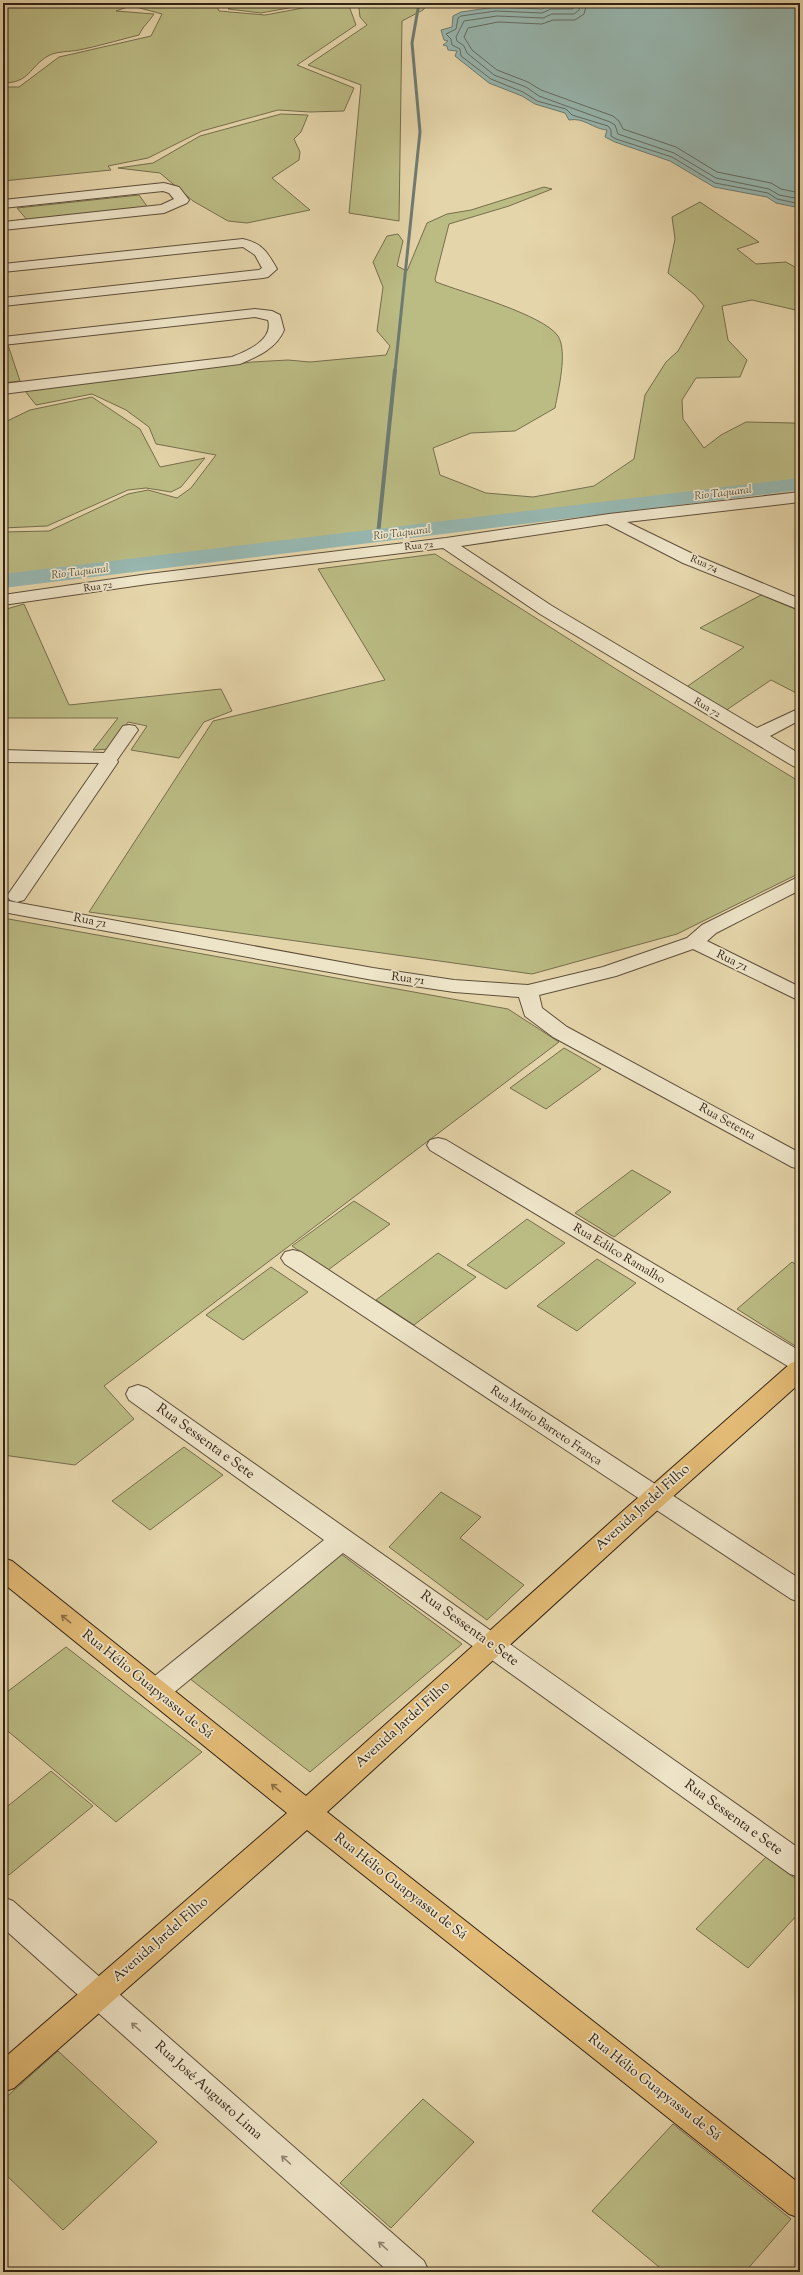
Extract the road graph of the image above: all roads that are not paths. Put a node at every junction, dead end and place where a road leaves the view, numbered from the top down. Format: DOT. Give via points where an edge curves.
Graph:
graph roads {
  1 [pos="3,204"];
  2 [pos="3,226"];
  3 [pos="17,280"];
  4 [pos="3,302"];
  5 [pos="3,341"];
  6 [pos="3,389"];
  7 [pos="798,499"];
  8 [pos="609,520"];
  9 [pos="446,543"];
  10 [pos="3,600"];
  11 [pos="800,605"];
  12 [pos="797,718"];
  13 [pos="129,730"];
  14 [pos="756,736"];
  15 [pos="3,756"];
  16 [pos="108,760"];
  17 [pos="800,762"];
  18 [pos="800,882"];
  19 [pos="10,901"];
  20 [pos="694,942"];
  21 [pos="528,991"];
  22 [pos="800,995"];
  23 [pos="438,1145"];
  24 [pos="800,1162"];
  25 [pos="293,1258"];
  26 [pos="800,1362"];
  27 [pos="800,1369"];
  28 [pos="138,1394"];
  29 [pos="654,1498"];
  30 [pos="342,1540"];
  31 [pos="3,1568"];
  32 [pos="800,1592"];
  33 [pos="491,1645"];
  34 [pos="156,1691"];
  35 [pos="307,1812"];
  36 [pos="800,1865"];
  37 [pos="3,1910"];
  38 [pos="99,1994"];
  39 [pos="3,2078"];
  40 [pos="800,2203"];
  41 [pos="413,2272"];
  1 -- 2 [label="street" via="164,187 174,190 182,200 164,209"];
  3 -- 3 [label="street" via="252,275 262,274 270,269 258,249 243,243"];
  3 -- 4 [label="street"];
  5 -- 6 [label="street" via="255,313 267,314 274,318 278,330 275,337 259,349 235,361"];
  7 -- 8 [label="street"];
  8 -- 9 [label="street"];
  8 -- 11 [label="street, Rua 74" via="689,558"];
  9 -- 10 [label="street, Rua 72"];
  9 -- 14 [label="street, Rua 72" via="546,610"];
  12 -- 14 [label="street"];
  13 -- 16 [label="street"];
  14 -- 17 [label="street, Rua 72"];
  15 -- 16 [label="street"];
  16 -- 19 [label="street" via="108,765"];
  18 -- 20 [label="street" via="709,929"];
  19 -- 21 [label="street, Rua 71" via="373,974 454,986"];
  20 -- 21 [label="street, Rua 71" via="610,972"];
  20 -- 22 [label="street, Rua 71"];
  21 -- 24 [label="street, Rua Setenta" via="532,1011 560,1032"];
  23 -- 26 [label="street, Rua Edilco Ramalho"];
  25 -- 29 [label="street, Rua Mario Barreto França"];
  27 -- 29 [label="main road, Avenida Jardel Filho"];
  28 -- 30 [label="street, Rua Sessenta e Sete"];
  29 -- 32 [label="street, Rua Mario Barreto França"];
  29 -- 33 [label="main road, Avenida Jardel Filho"];
  30 -- 33 [label="street, Rua Sessenta e Sete"];
  30 -- 34 [label="street"];
  34 -- 31 [label="main road, Rua Hélio Guapyassu de Sá, one-way"];
  33 -- 35 [label="main road, Avenida Jardel Filho"];
  33 -- 36 [label="street, Rua Sessenta e Sete"];
  35 -- 34 [label="main road, Rua Hélio Guapyassu de Sá, one-way"];
  35 -- 38 [label="main road, Avenida Jardel Filho"];
  35 -- 40 [label="main road, Rua Hélio Guapyassu de Sá"];
  37 -- 38 [label="street, Rua José Augusto Lima"];
  38 -- 39 [label="main road, Avenida Jardel Filho"];
  41 -- 38 [label="street, Rua José Augusto Lima, one-way"];
}
